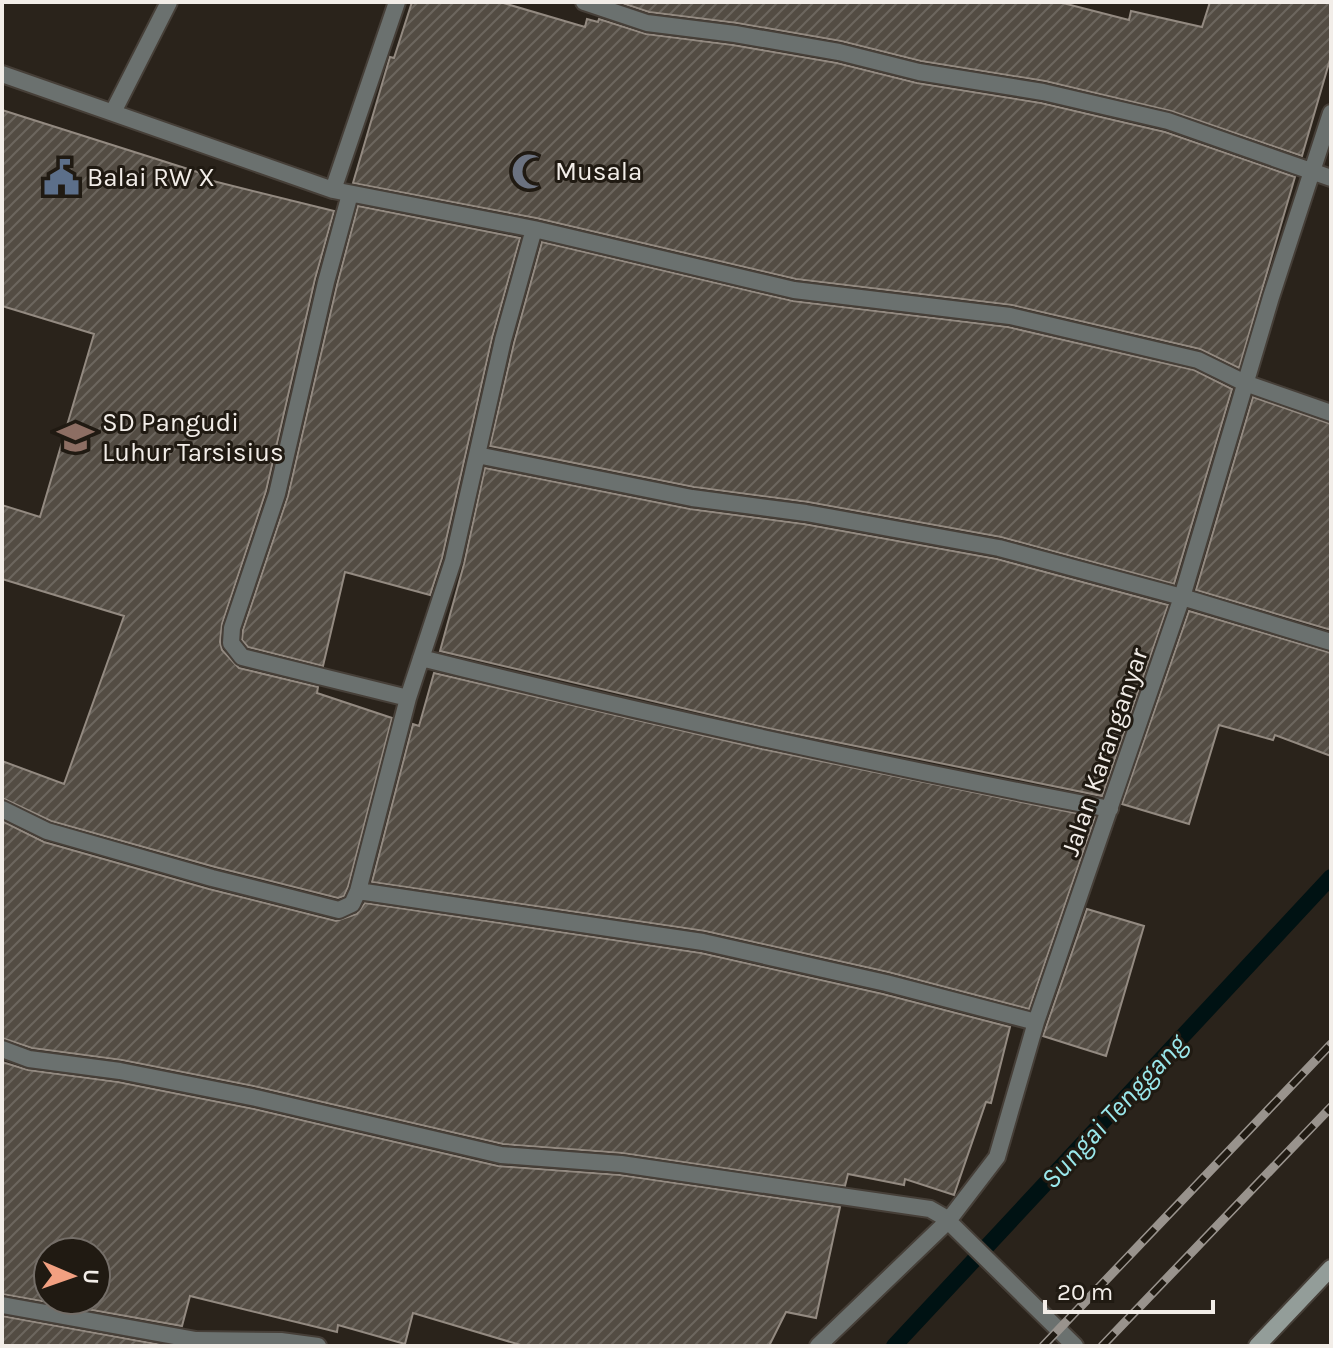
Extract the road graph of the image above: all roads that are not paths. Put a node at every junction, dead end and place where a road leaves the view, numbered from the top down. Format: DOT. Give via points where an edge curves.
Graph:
graph roads {
  1 [pos="169,2"];
  2 [pos="397,2"];
  3 [pos="584,2"];
  4 [pos="2,74"];
  5 [pos="113,112"];
  6 [pos="1331,113"];
  7 [pos="1312,172"];
  8 [pos="1331,178"];
  9 [pos="333,190"];
  10 [pos="350,194"];
  11 [pos="534,229"];
  12 [pos="1245,383"];
  13 [pos="1331,413"];
  14 [pos="477,455"];
  15 [pos="1182,597"];
  16 [pos="1331,642"];
  17 [pos="421,658"];
  18 [pos="408,698"];
  19 [pos="2,809"];
  20 [pos="1110,809"];
  21 [pos="358,891"];
  22 [pos="1036,1022"];
  23 [pos="2,1049"];
  24 [pos="950,1223"];
  25 [pos="1331,1268"];
  26 [pos="2,1305"];
  27 [pos="318,1346"];
  28 [pos="818,1346"];
  29 [pos="1075,1346"];
  30 [pos="1257,1346"];
  1 -- 5 [label="street"];
  2 -- 9 [label="street"];
  3 -- 7 [label="street" via="647,23 839,52 919,72 1057,95 1168,121"];
  4 -- 5 [label="street"];
  5 -- 9 [label="street"];
  6 -- 7 [label="street, Jalan Karanganyar"];
  7 -- 8 [label="street"];
  7 -- 12 [label="street, Jalan Karanganyar"];
  9 -- 10 [label="street"];
  10 -- 11 [label="street"];
  10 -- 18 [label="street" via="277,494 231,643 242,657"];
  11 -- 12 [label="street" via="794,290 1010,316 1198,360"];
  11 -- 14 [label="street"];
  12 -- 13 [label="street"];
  12 -- 15 [label="street, Jalan Karanganyar"];
  14 -- 15 [label="street" via="692,498 999,548"];
  14 -- 17 [label="street" via="453,561"];
  15 -- 16 [label="street"];
  15 -- 20 [label="street, Jalan Karanganyar"];
  17 -- 18 [label="street"];
  17 -- 20 [label="street" via="594,701"];
  18 -- 21 [label="street"];
  19 -- 21 [label="street" via="47,831 339,910 352,904"];
  20 -- 22 [label="street, Jalan Karanganyar"];
  21 -- 22 [label="street" via="703,942"];
  22 -- 24 [label="street, Jalan Karanganyar" via="997,1157"];
  23 -- 24 [label="street" via="29,1059 256,1098 501,1155 621,1164 930,1209"];
  24 -- 28 [label="street, Jalan Karanganyar"];
  24 -- 29 [label="street"];
  25 -- 30 [label="street"];
  26 -- 27 [label="street" via="196,1340"];
}
